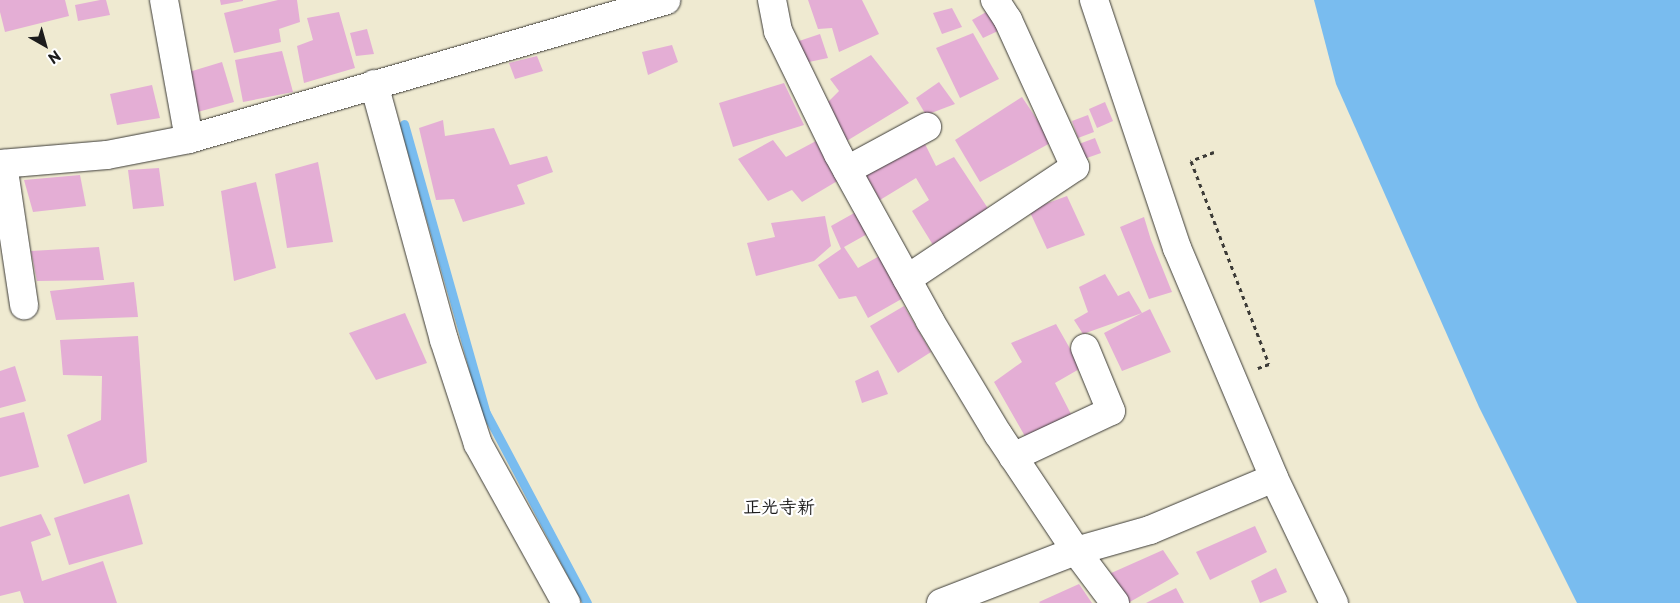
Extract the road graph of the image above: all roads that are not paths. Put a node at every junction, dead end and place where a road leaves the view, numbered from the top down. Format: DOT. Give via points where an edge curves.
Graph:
graph roads {
  1 [pos="164,0"];
  2 [pos="666,0"];
  3 [pos="772,0"];
  4 [pos="995,0"];
  5 [pos="1094,0"];
  6 [pos="374,84"];
  7 [pos="927,127"];
  8 [pos="189,140"];
  9 [pos="1,164"];
  10 [pos="847,170"];
  11 [pos="907,279"];
  12 [pos="24,306"];
  13 [pos="1085,348"];
  14 [pos="1013,457"];
  15 [pos="1274,478"];
  16 [pos="1076,551"];
  17 [pos="566,603"];
  18 [pos="941,603"];
  19 [pos="1115,603"];
  20 [pos="1334,603"];
  1 -- 8 [label="street"];
  2 -- 6 [label="street"];
  3 -- 10 [label="street" via="778,31"];
  4 -- 11 [label="street" via="1008,20 1075,167"];
  5 -- 15 [label="street" via="1177,248"];
  6 -- 8 [label="street"];
  6 -- 17 [label="street" via="444,340 478,444"];
  7 -- 10 [label="street"];
  8 -- 9 [label="street" via="107,155"];
  9 -- 12 [label="street"];
  10 -- 11 [label="street"];
  11 -- 14 [label="street"];
  13 -- 14 [label="street" via="1111,411"];
  14 -- 16 [label="street"];
  15 -- 16 [label="street" via="1150,530"];
  15 -- 20 [label="street"];
  16 -- 18 [label="street"];
  16 -- 19 [label="street"];
}
